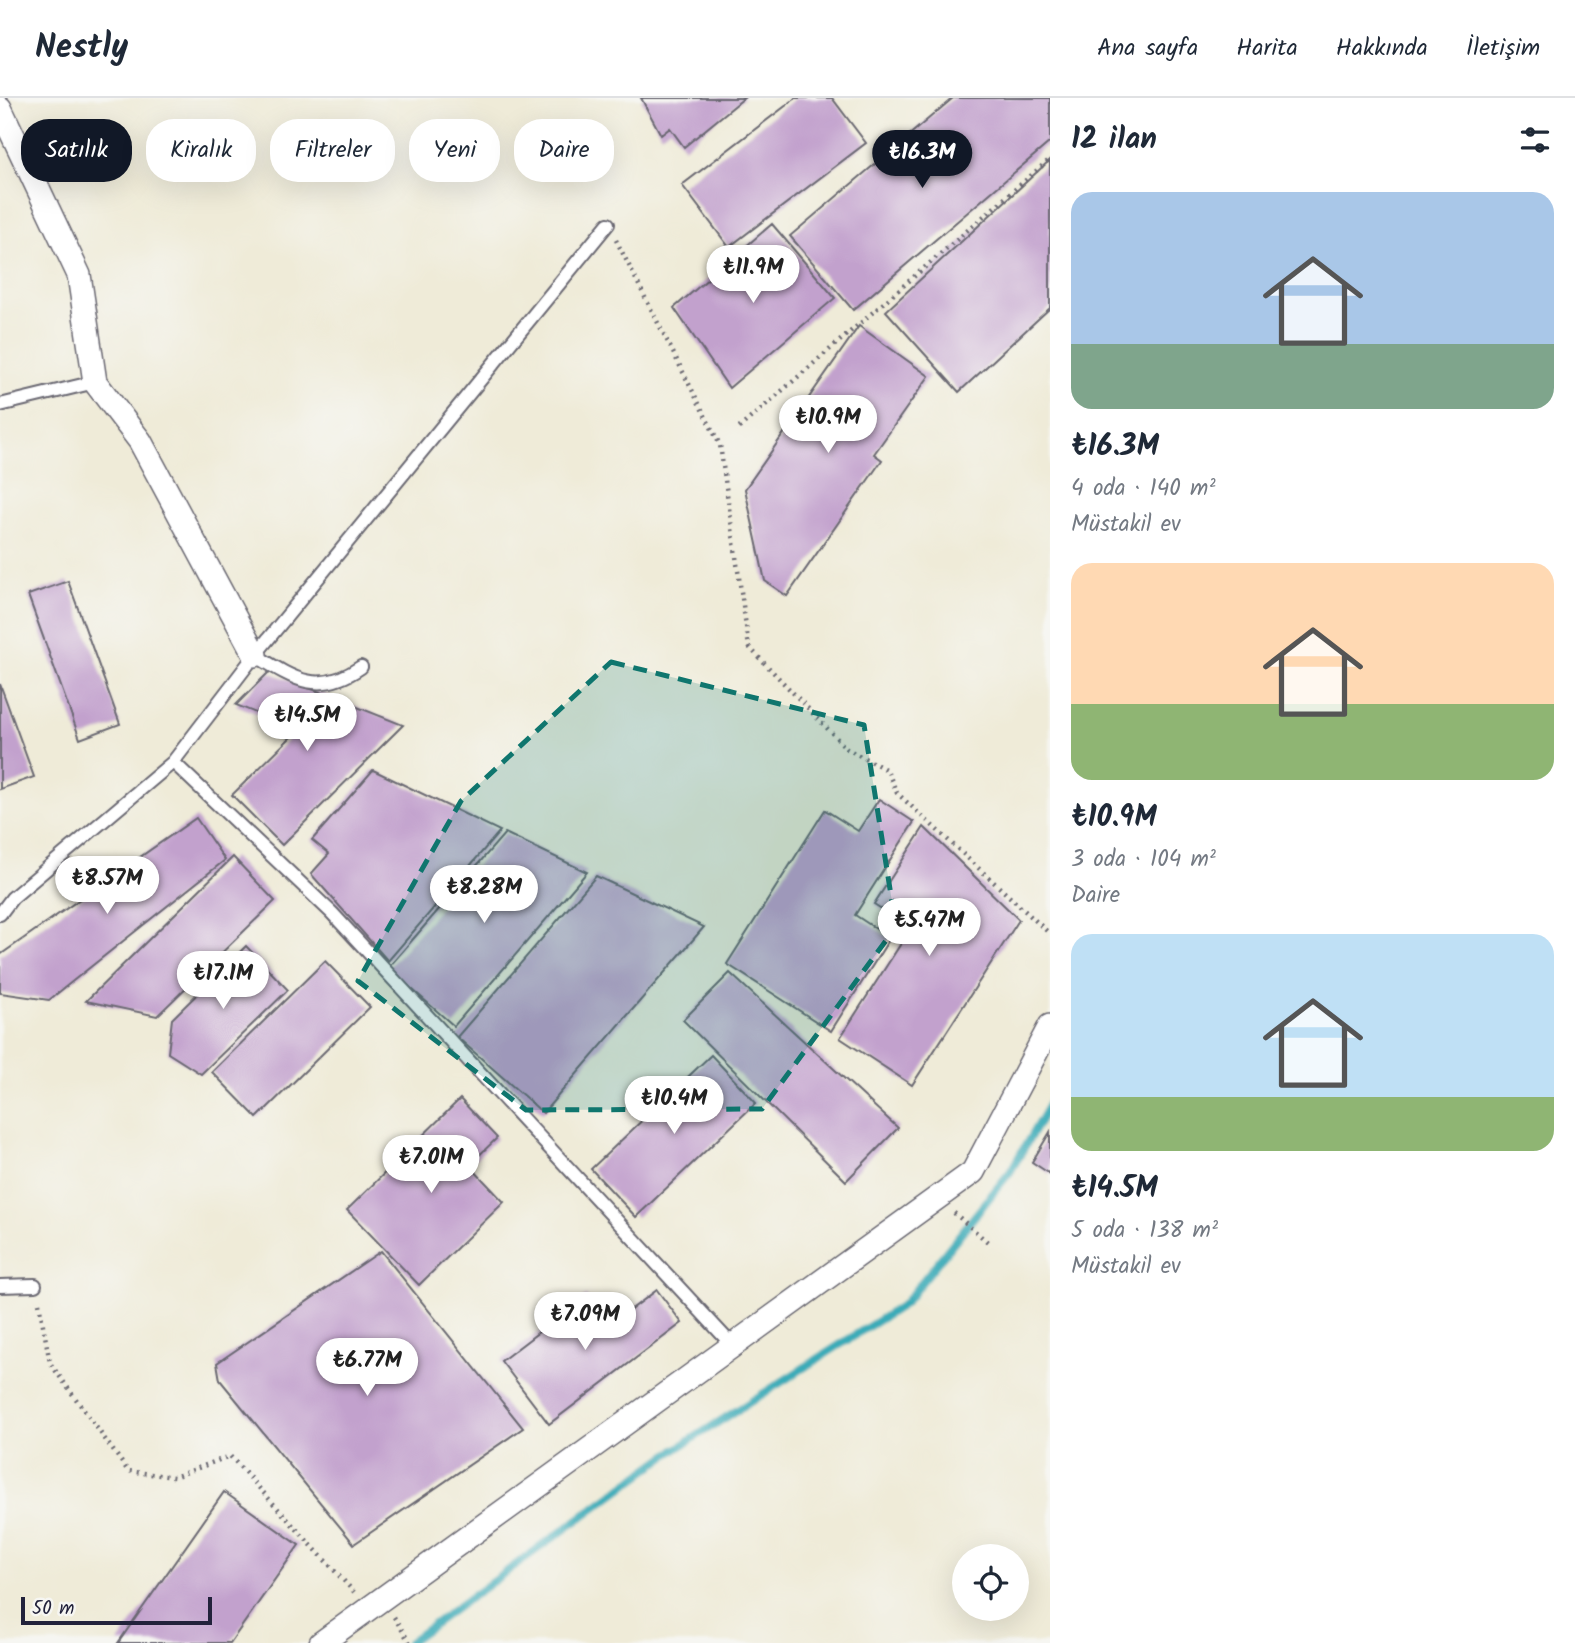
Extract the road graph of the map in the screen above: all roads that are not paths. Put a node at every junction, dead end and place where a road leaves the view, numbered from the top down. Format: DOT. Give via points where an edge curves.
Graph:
graph roads {
  1 [pos="3,122"];
  2 [pos="608,224"];
  3 [pos="95,382"];
  4 [pos="0,405"];
  5 [pos="255,655"];
  6 [pos="361,667"];
  7 [pos="173,762"];
  8 [pos="0,914"];
  9 [pos="1050,1026"];
  10 [pos="35,1284"];
  11 [pos="0,1286"];
  12 [pos="733,1346"];
  13 [pos="321,1643"];
  1 -- 3 [label="street" via="79,275"];
  2 -- 5 [label="lane"];
  3 -- 4 [label="lane"];
  3 -- 5 [label="street" via="140,441"];
  5 -- 6 [label="lane" via="284,673 322,685 342,680"];
  5 -- 7 [label="lane"];
  7 -- 8 [label="lane" via="12,898"];
  7 -- 12 [label="lane" via="331,913"];
  9 -- 12 [label="street" via="973,1172"];
  10 -- 11 [label="lane"];
  12 -- 13 [label="street"];
}
